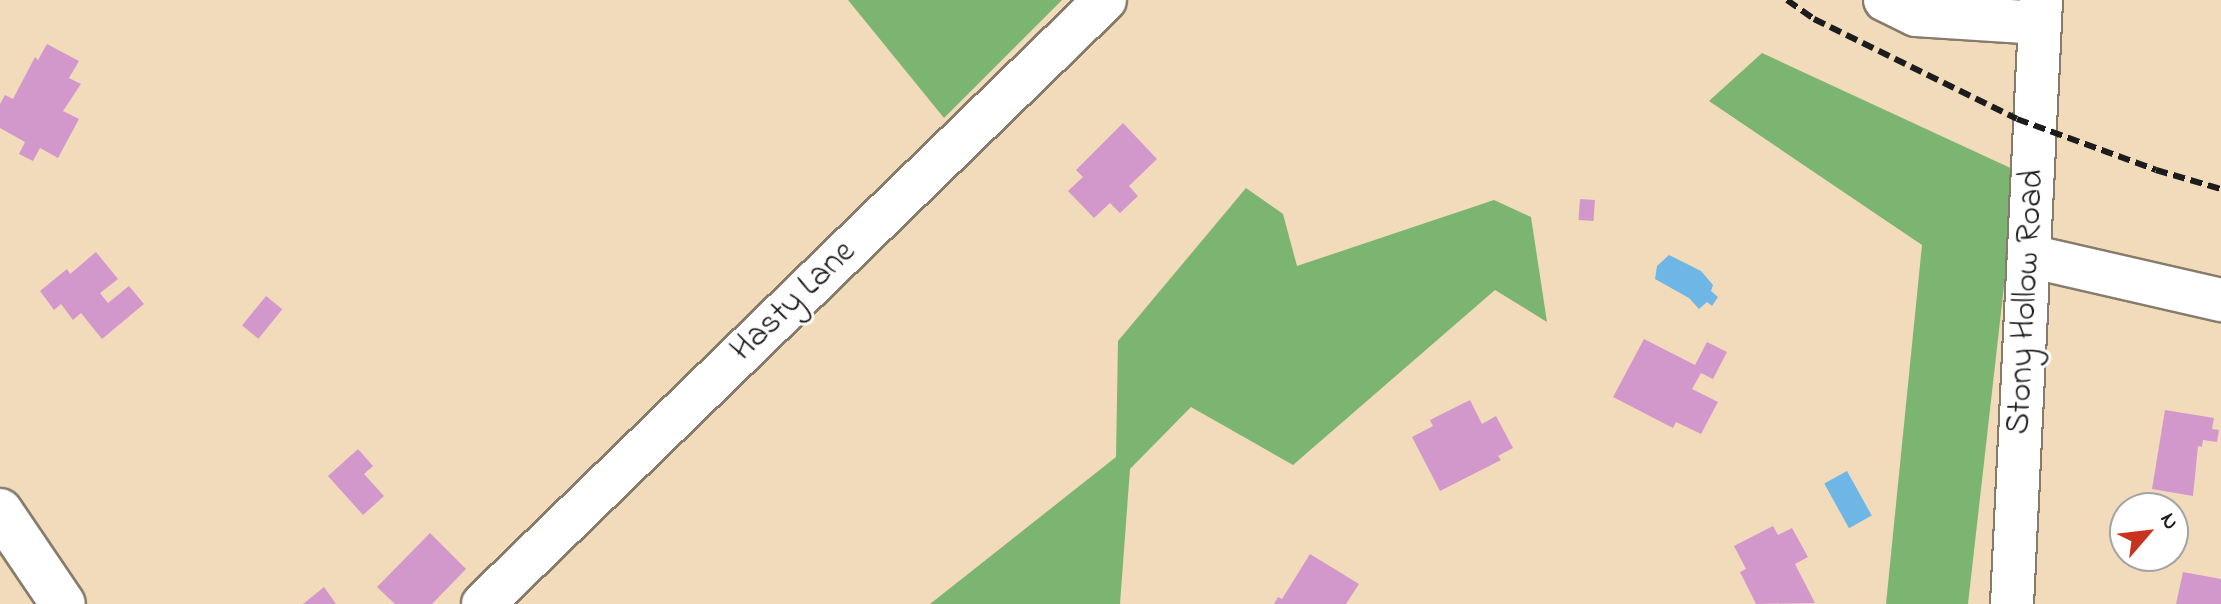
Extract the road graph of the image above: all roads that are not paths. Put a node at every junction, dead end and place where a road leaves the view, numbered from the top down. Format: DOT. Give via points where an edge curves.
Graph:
graph roads {
  1 [pos="1105,0"];
  2 [pos="1885,0"];
  3 [pos="2040,11"];
  4 [pos="2029,256"];
  5 [pos="2221,300"];
  6 [pos="0,511"];
  7 [pos="63,604"];
  8 [pos="483,604"];
  9 [pos="2012,604"];
  1 -- 8 [label="street, Hasty Lane"];
  2 -- 3 [label="street" via="1916,15"];
  3 -- 4 [label="street, Stony Hollow Road"];
  4 -- 5 [label="street"];
  4 -- 9 [label="street, Stony Hollow Road"];
  6 -- 7 [label="main road"];
}
